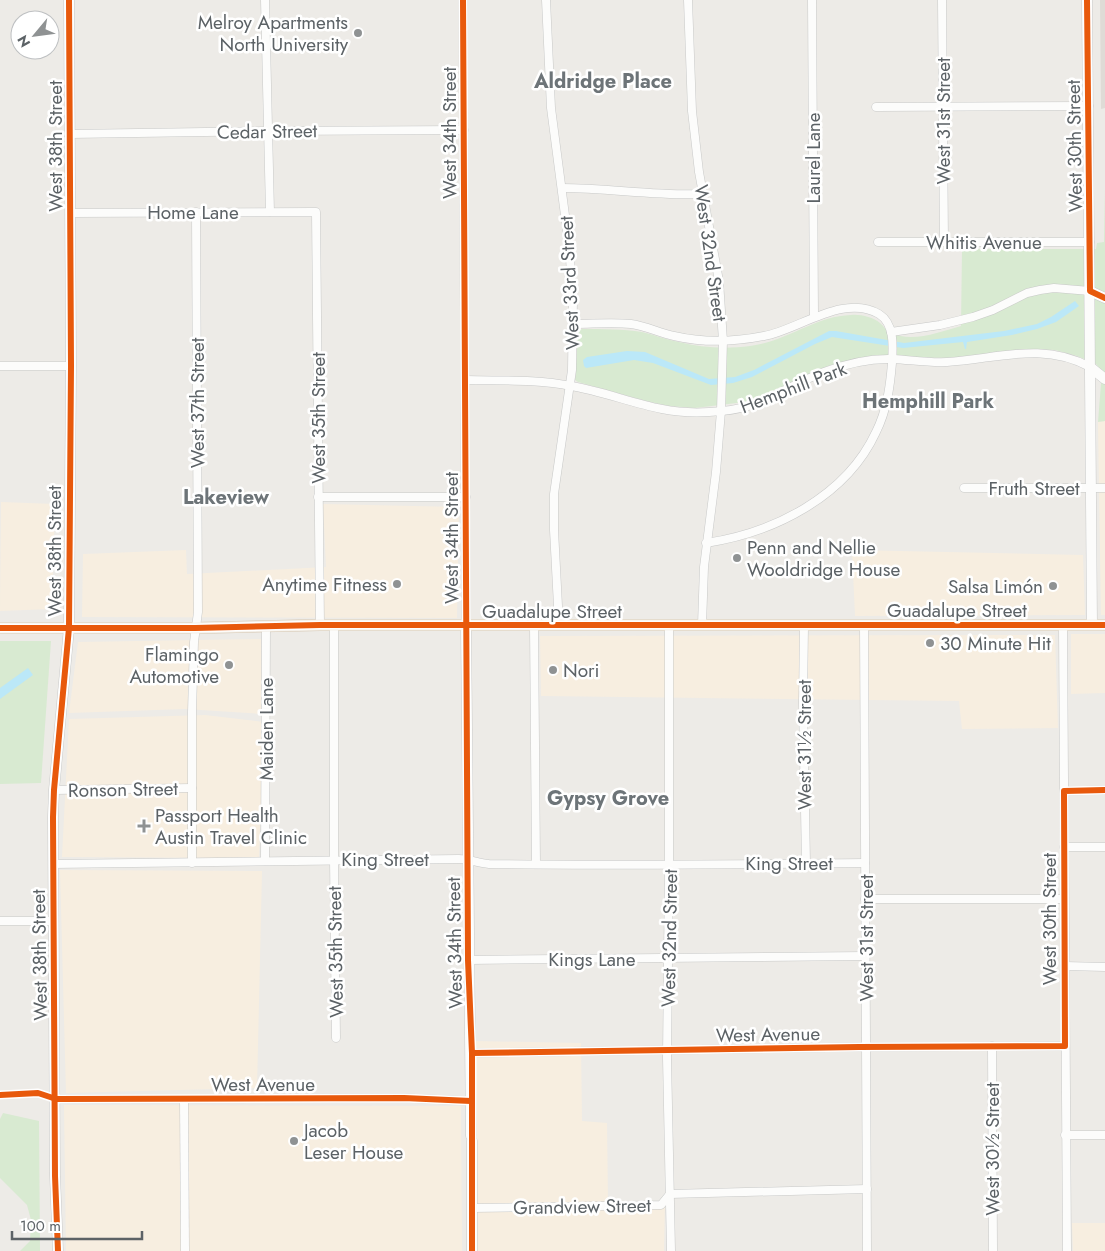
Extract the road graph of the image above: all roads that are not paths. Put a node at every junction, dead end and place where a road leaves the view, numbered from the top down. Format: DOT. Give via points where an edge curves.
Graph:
graph roads {
  1 [pos="69,0"];
  2 [pos="265,0"];
  3 [pos="463,0"];
  4 [pos="546,0"];
  5 [pos="688,0"];
  6 [pos="812,0"];
  7 [pos="942,0"];
  8 [pos="1088,0"];
  9 [pos="1089,106"];
  10 [pos="876,107"];
  11 [pos="943,107"];
  12 [pos="464,130"];
  13 [pos="269,131"];
  14 [pos="70,134"];
  15 [pos="562,188"];
  16 [pos="704,194"];
  17 [pos="196,212"];
  18 [pos="270,212"];
  19 [pos="316,212"];
  20 [pos="70,213"];
  21 [pos="878,242"];
  22 [pos="944,242"];
  23 [pos="1090,242"];
  24 [pos="1090,291"];
  25 [pos="1105,298"];
  26 [pos="814,316"];
  27 [pos="574,324"];
  28 [pos="892,340"];
  29 [pos="723,341"];
  30 [pos="892,359"];
  31 [pos="0,366"];
  32 [pos="71,366"];
  33 [pos="1090,367"];
  34 [pos="1105,379"];
  35 [pos="466,380"];
  36 [pos="571,386"];
  37 [pos="722,411"];
  38 [pos="964,488"];
  39 [pos="1091,488"];
  40 [pos="1105,488"];
  41 [pos="318,497"];
  42 [pos="466,497"];
  43 [pos="706,543"];
  44 [pos="320,625"];
  45 [pos="334,625"];
  46 [pos="559,625"];
  47 [pos="702,625"];
  48 [pos="864,625"];
  49 [pos="1063,625"];
  50 [pos="1092,625"];
  51 [pos="1105,625"];
  52 [pos="266,626"];
  53 [pos="466,626"];
  54 [pos="534,626"];
  55 [pos="669,626"];
  56 [pos="804,626"];
  57 [pos="0,628"];
  58 [pos="69,628"];
  59 [pos="195,628"];
  60 [pos="192,788"];
  61 [pos="54,790"];
  62 [pos="1105,790"];
  63 [pos="1064,791"];
  64 [pos="1105,846"];
  65 [pos="1064,847"];
  66 [pos="468,859"];
  67 [pos="334,860"];
  68 [pos="265,861"];
  69 [pos="192,863"];
  70 [pos="806,863"];
  71 [pos="865,863"];
  72 [pos="53,864"];
  73 [pos="536,864"];
  74 [pos="669,864"];
  75 [pos="1064,898"];
  76 [pos="866,899"];
  77 [pos="0,921"];
  78 [pos="54,921"];
  79 [pos="866,956"];
  80 [pos="669,958"];
  81 [pos="468,960"];
  82 [pos="1065,966"];
  83 [pos="1105,967"];
  84 [pos="336,1038"];
  85 [pos="992,1046"];
  86 [pos="1065,1046"];
  87 [pos="866,1047"];
  88 [pos="667,1050"];
  89 [pos="472,1053"];
  90 [pos="56,1099"];
  91 [pos="184,1100"];
  92 [pos="471,1101"];
  93 [pos="1065,1135"];
  94 [pos="1105,1135"];
  95 [pos="867,1189"];
  96 [pos="670,1194"];
  97 [pos="472,1208"];
  98 [pos="58,1251"];
  99 [pos="185,1251"];
  100 [pos="472,1251"];
  101 [pos="671,1251"];
  102 [pos="867,1251"];
  103 [pos="992,1251"];
  104 [pos="1067,1251"];
  1 -- 14 [label="street, West 38th Street"];
  2 -- 13 [label="street"];
  3 -- 12 [label="street, West 34th Street"];
  4 -- 15 [label="street, West 33rd Street" via="551,108"];
  5 -- 16 [label="street, West 32nd Street" via="692,111"];
  6 -- 26 [label="street, Laurel Lane"];
  7 -- 11 [label="street, West 31st Street"];
  8 -- 9 [label="street, West 30th Street"];
  9 -- 11 [label="street"];
  9 -- 23 [label="street, West 30th Street"];
  10 -- 11 [label="street"];
  11 -- 22 [label="street, West 31st Street"];
  12 -- 13 [label="street, Cedar Street"];
  12 -- 35 [label="street, West 34th Street"];
  13 -- 14 [label="street, Cedar Street"];
  13 -- 18 [label="street"];
  14 -- 20 [label="street, West 38th Street"];
  15 -- 16 [label="street" via="660,195"];
  15 -- 27 [label="street, West 33rd Street" via="572,272"];
  16 -- 29 [label="street, West 32nd Street" via="719,281"];
  17 -- 18 [label="street, Home Lane"];
  17 -- 20 [label="street, Home Lane"];
  17 -- 59 [label="street, West 37th Street" via="198,612"];
  18 -- 19 [label="street, Home Lane"];
  19 -- 41 [label="street, West 35th Street"];
  20 -- 32 [label="street, West 38th Street"];
  21 -- 22 [label="street, Whitis Avenue"];
  22 -- 23 [label="street, Whitis Avenue"];
  23 -- 24 [label="street, West 30th Street"];
  24 -- 25 [label="street"];
  24 -- 28 [label="street" via="1054,288 1027,293 973,317"];
  24 -- 33 [label="street, West 30th Street"];
  26 -- 28 [label="street" via="850,309 871,310 884,319"];
  26 -- 29 [label="street" via="791,329 767,336"];
  27 -- 29 [label="street" via="632,324 673,336"];
  27 -- 36 [label="street, West 33rd Street"];
  28 -- 30 [label="street"];
  29 -- 37 [label="street, West 32nd Street"];
  30 -- 33 [label="street, Hemphill Park" via="946,362 1022,352 1068,357"];
  30 -- 37 [label="street, Hemphill Park" via="858,362 824,372 761,402"];
  30 -- 43 [label="street" via="883,416 866,451 853,467 824,495 769,528"];
  31 -- 32 [label="street"];
  32 -- 58 [label="street, West 38th Street"];
  33 -- 34 [label="street"];
  33 -- 39 [label="street, West 30th Street"];
  35 -- 36 [label="street, Hemphill Park" via="531,381"];
  35 -- 42 [label="street, West 34th Street"];
  36 -- 37 [label="street, Hemphill Park" via="675,411"];
  36 -- 46 [label="street, West 33rd Street" via="554,494"];
  37 -- 43 [label="street, West 32nd Street"];
  38 -- 39 [label="street, Fruth Street"];
  39 -- 40 [label="street, Fruth Street"];
  39 -- 50 [label="street, West 30th Street"];
  41 -- 42 [label="street"];
  41 -- 44 [label="street, West 35th Street"];
  42 -- 53 [label="street, West 34th Street"];
  43 -- 47 [label="street, West 32nd Street"];
  44 -- 45 [label="main road, Guadalupe Street"];
  44 -- 52 [label="main road, Guadalupe Street"];
  45 -- 53 [label="main road, Guadalupe Street"];
  45 -- 67 [label="street, West 35th Street"];
  46 -- 54 [label="main road, Guadalupe Street"];
  46 -- 55 [label="main road, Guadalupe Street"];
  47 -- 55 [label="main road, Guadalupe Street"];
  47 -- 56 [label="main road, Guadalupe Street"];
  48 -- 49 [label="main road, Guadalupe Street"];
  48 -- 56 [label="main road, Guadalupe Street"];
  48 -- 71 [label="street, West 31st Street"];
  49 -- 50 [label="main road, Guadalupe Street"];
  49 -- 63 [label="street, West 30th Street"];
  50 -- 51 [label="main road, Guadalupe Street"];
  52 -- 59 [label="main road, Guadalupe Street"];
  52 -- 68 [label="street, Maiden Lane"];
  53 -- 54 [label="main road, Guadalupe Street"];
  53 -- 66 [label="street, West 34th Street"];
  54 -- 73 [label="street"];
  55 -- 74 [label="street, West 32nd Street"];
  56 -- 70 [label="street, West 31½ Street"];
  57 -- 58 [label="main road, Guadalupe Street"];
  58 -- 59 [label="main road, Guadalupe Street"];
  58 -- 61 [label="street, West 38th Street"];
  59 -- 60 [label="street, West 37th Street"];
  60 -- 61 [label="street, Ronson Street"];
  60 -- 69 [label="street, West 37th Street"];
  61 -- 72 [label="street, West 38th Street"];
  62 -- 63 [label="street"];
  63 -- 65 [label="street, West 30th Street"];
  64 -- 65 [label="street"];
  65 -- 75 [label="street, West 30th Street"];
  66 -- 67 [label="street, King Street"];
  66 -- 73 [label="street, King Street" via="477,864"];
  66 -- 81 [label="street, West 34th Street"];
  67 -- 68 [label="street, King Street"];
  67 -- 84 [label="street, West 35th Street"];
  68 -- 69 [label="street, King Street"];
  69 -- 72 [label="street, King Street"];
  70 -- 71 [label="street, King Street"];
  70 -- 74 [label="street, King Street"];
  71 -- 76 [label="street, West 31st Street"];
  72 -- 78 [label="street, West 38th Street"];
  73 -- 74 [label="street, King Street"];
  74 -- 80 [label="street, West 32nd Street"];
  75 -- 76 [label="street"];
  75 -- 82 [label="street, West 30th Street"];
  76 -- 79 [label="street, West 31st Street"];
  77 -- 78 [label="street"];
  78 -- 90 [label="street, West 38th Street"];
  79 -- 80 [label="street, Kings Lane"];
  79 -- 87 [label="street, West 31st Street"];
  80 -- 81 [label="street, Kings Lane"];
  80 -- 88 [label="street, West 32nd Street"];
  81 -- 89 [label="street, West 34th Street"];
  82 -- 83 [label="street"];
  82 -- 86 [label="street, West 30th Street"];
  85 -- 86 [label="street, West Avenue"];
  85 -- 87 [label="street, West Avenue"];
  85 -- 103 [label="street, West 30½ Street"];
  86 -- 93 [label="street, West 30th Street"];
  87 -- 88 [label="street, West Avenue"];
  87 -- 95 [label="street, West 31st Street"];
  88 -- 89 [label="street, West Avenue"];
  88 -- 96 [label="street, West 32nd Street"];
  89 -- 92 [label="street, West 34th Street"];
  90 -- 91 [label="street, West Avenue"];
  90 -- 98 [label="street, West 38th Street"];
  91 -- 92 [label="street, West Avenue" via="404,1098"];
  91 -- 99 [label="street"];
  92 -- 97 [label="street, West 34th Street"];
  93 -- 94 [label="street"];
  93 -- 104 [label="street, West 30th Street"];
  95 -- 96 [label="street, Grandview Street"];
  95 -- 102 [label="street, West 31st Street"];
  96 -- 97 [label="street, Grandview Street" via="661,1205"];
  96 -- 101 [label="street, West 32nd Street"];
  97 -- 100 [label="street, West 34th Street"];
}
